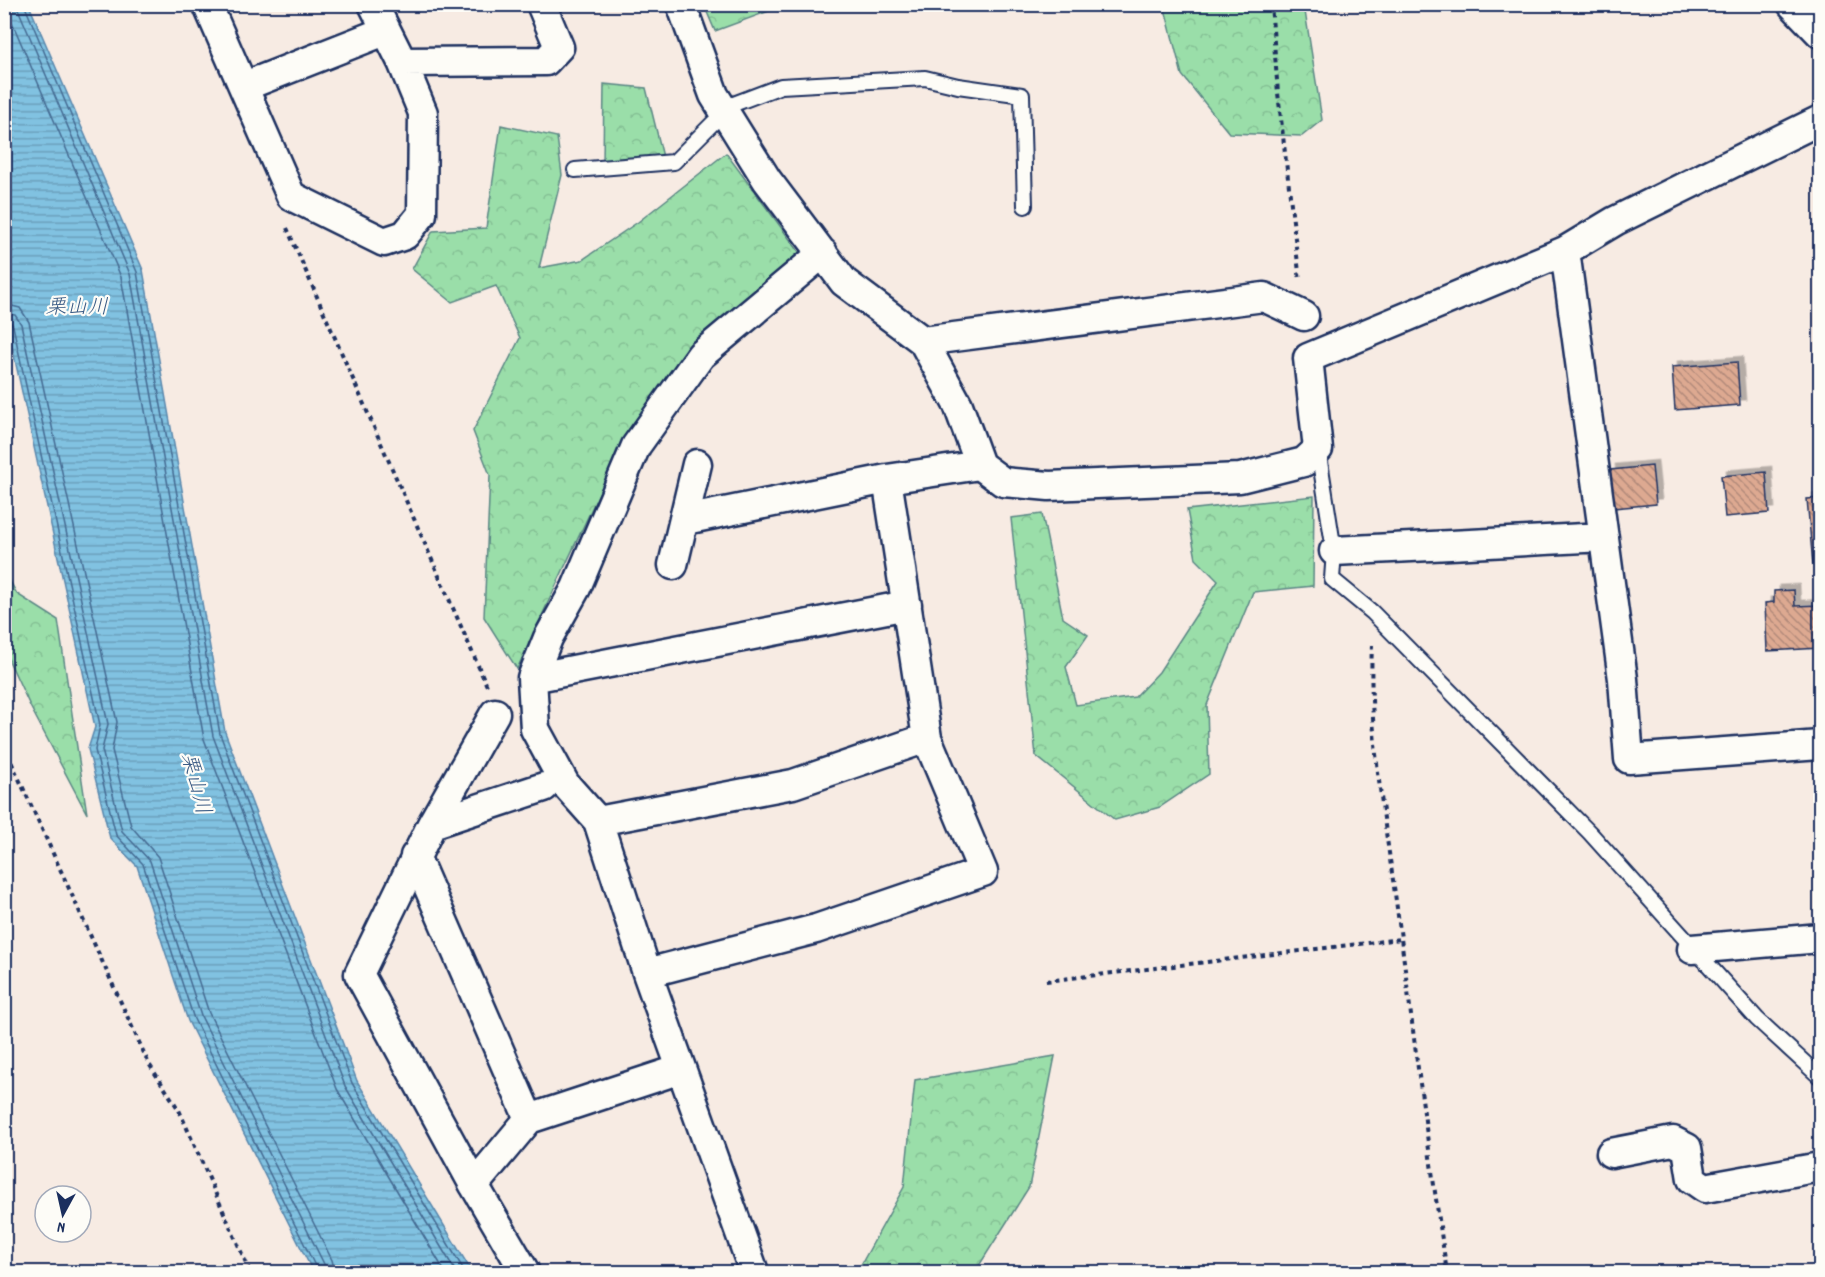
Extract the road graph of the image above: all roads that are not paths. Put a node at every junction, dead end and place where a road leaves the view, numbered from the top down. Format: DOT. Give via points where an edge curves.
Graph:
graph roads {
  1 [pos="207,4"];
  2 [pos="373,4"];
  3 [pos="541,4"];
  4 [pos="681,4"];
  5 [pos="1792,4"];
  6 [pos="385,31"];
  7 [pos="1821,33"];
  8 [pos="402,62"];
  9 [pos="245,86"];
  10 [pos="725,112"];
  11 [pos="1821,120"];
  12 [pos="575,170"];
  13 [pos="1025,206"];
  14 [pos="1565,250"];
  15 [pos="823,253"];
  16 [pos="1304,316"];
  17 [pos="923,341"];
  18 [pos="1318,449"];
  19 [pos="697,464"];
  20 [pos="980,465"];
  21 [pos="887,479"];
  22 [pos="685,519"];
  23 [pos="1604,537"];
  24 [pos="1335,551"];
  25 [pos="673,565"];
  26 [pos="907,605"];
  27 [pos="532,678"];
  28 [pos="495,713"];
  29 [pos="927,738"];
  30 [pos="1821,745"];
  31 [pos="544,787"];
  32 [pos="598,821"];
  33 [pos="432,824"];
  34 [pos="415,856"];
  35 [pos="1821,938"];
  36 [pos="1692,949"];
  37 [pos="647,973"];
  38 [pos="681,1069"];
  39 [pos="1821,1077"];
  40 [pos="529,1119"];
  41 [pos="1611,1154"];
  42 [pos="1821,1167"];
  43 [pos="474,1185"];
  44 [pos="525,1272"];
  45 [pos="754,1272"];
  1 -- 9 [label="street"];
  2 -- 6 [label="street"];
  3 -- 8 [label="street" via="558,47 546,61"];
  4 -- 10 [label="street" via="714,95"];
  5 -- 7 [label="street"];
  6 -- 8 [label="street"];
  6 -- 9 [label="street"];
  8 -- 9 [label="street" via="423,113 422,214 405,235 384,242 291,196"];
  10 -- 12 [label="lane" via="674,162"];
  10 -- 13 [label="lane" via="731,105 781,86 925,78 1022,95"];
  10 -- 15 [label="street" via="767,180"];
  11 -- 14 [label="street" via="1636,210"];
  14 -- 18 [label="street" via="1308,358"];
  14 -- 23 [label="street"];
  15 -- 17 [label="street" via="844,282"];
  15 -- 27 [label="street" via="701,355 636,446"];
  16 -- 17 [label="street" via="1264,297"];
  17 -- 20 [label="street" via="958,405"];
  18 -- 20 [label="street" via="1304,462 1240,478 1173,482 1049,486 1003,482"];
  18 -- 24 [label="lane"];
  19 -- 22 [label="street"];
  20 -- 21 [label="street"];
  21 -- 22 [label="street"];
  21 -- 26 [label="street"];
  22 -- 25 [label="street"];
  23 -- 24 [label="street"];
  23 -- 30 [label="street" via="1629,759"];
  24 -- 36 [label="lane" via="1332,579 1372,612 1590,833"];
  26 -- 27 [label="street"];
  26 -- 29 [label="street"];
  27 -- 32 [label="street" via="535,729 565,784"];
  28 -- 33 [label="street"];
  29 -- 32 [label="street" via="793,784"];
  29 -- 37 [label="street" via="983,872 816,929"];
  31 -- 33 [label="street"];
  32 -- 37 [label="street"];
  33 -- 34 [label="street"];
  34 -- 40 [label="street"];
  34 -- 43 [label="street" via="359,974"];
  35 -- 36 [label="street"];
  36 -- 39 [label="lane" via="1757,1019"];
  37 -- 38 [label="street"];
  38 -- 40 [label="street"];
  38 -- 45 [label="street"];
  40 -- 43 [label="street"];
  41 -- 42 [label="street" via="1673,1141 1687,1148 1692,1179 1705,1188"];
  43 -- 44 [label="street"];
}
